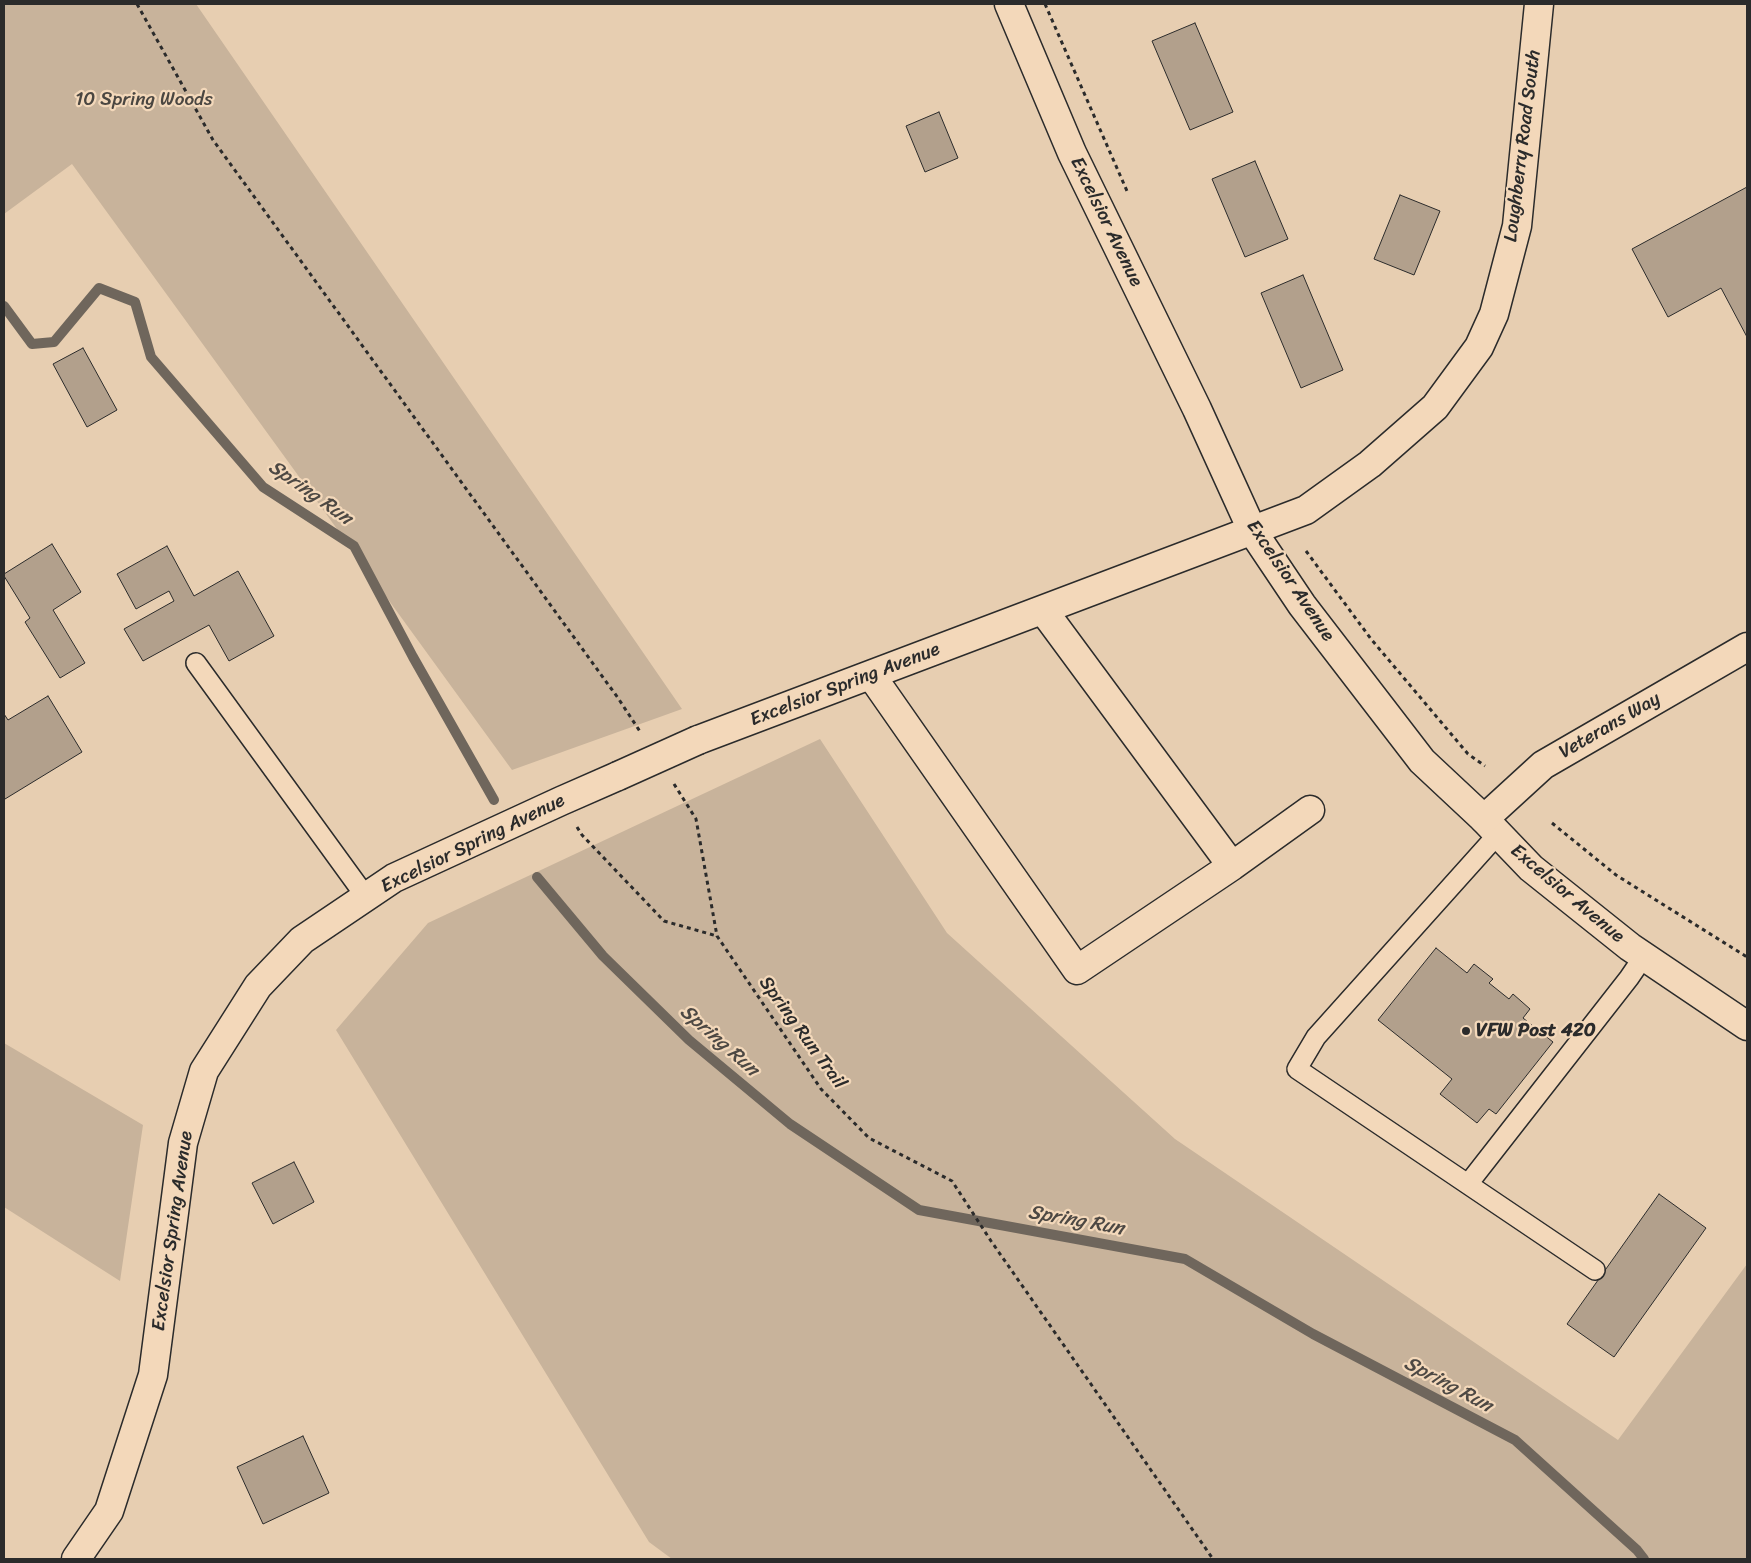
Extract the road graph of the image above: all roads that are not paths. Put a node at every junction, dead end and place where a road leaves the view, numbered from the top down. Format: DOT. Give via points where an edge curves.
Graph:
graph roads {
  1 [pos="1009,4"];
  2 [pos="1539,4"];
  3 [pos="1253,532"];
  4 [pos="1043,610"];
  5 [pos="1747,647"];
  6 [pos="196,662"];
  7 [pos="871,675"];
  8 [pos="1310,810"];
  9 [pos="1491,826"];
  10 [pos="1232,866"];
  11 [pos="366,897"];
  12 [pos="1644,956"];
  13 [pos="1747,1026"];
  14 [pos="1468,1184"];
  15 [pos="1595,1270"];
  16 [pos="76,1559"];
  1 -- 3 [label="street, Excelsior Avenue" via="1072,152"];
  2 -- 3 [label="street, Loughberry Road South" via="1517,226 1494,314 1479,347 1435,408 1370,464 1306,510"];
  3 -- 4 [label="street, Excelsior Spring Avenue"];
  3 -- 9 [label="street, Excelsior Avenue" via="1302,605 1422,761"];
  4 -- 7 [label="street, Excelsior Spring Avenue"];
  4 -- 10 [label="street"];
  5 -- 9 [label="street, Veterans Way" via="1543,765"];
  6 -- 11 [label="lane"];
  7 -- 10 [label="street" via="1077,970"];
  7 -- 11 [label="street, Excelsior Spring Avenue, bridge" via="698,740 394,878"];
  8 -- 10 [label="street"];
  9 -- 12 [label="street, Excelsior Avenue" via="1531,868"];
  9 -- 14 [label="lane" via="1316,1037 1297,1068"];
  11 -- 16 [label="street, Excelsior Spring Avenue" via="302,940 258,986 204,1071 184,1143 152,1375 109,1511"];
  12 -- 13 [label="street, Excelsior Avenue"];
  12 -- 14 [label="lane"];
  14 -- 15 [label="lane"];
}
